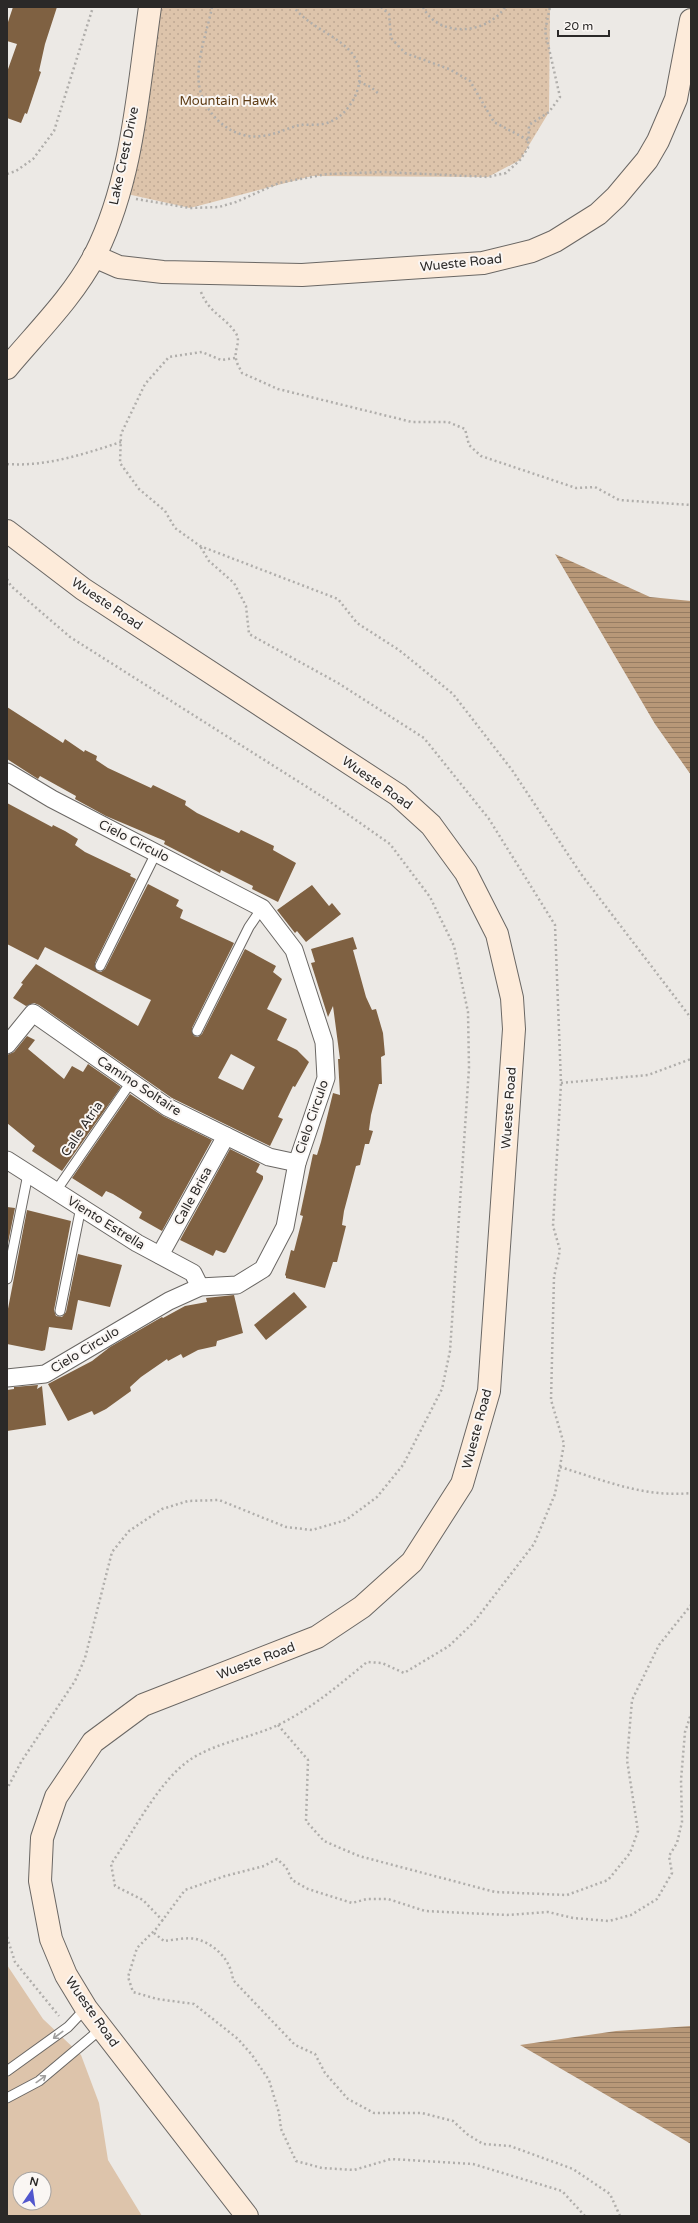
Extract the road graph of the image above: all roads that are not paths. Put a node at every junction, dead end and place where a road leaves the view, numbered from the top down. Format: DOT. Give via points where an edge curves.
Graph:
graph roads {
  1 [pos="150,7"];
  2 [pos="691,20"];
  3 [pos="94,256"];
  4 [pos="7,368"];
  5 [pos="7,531"];
  6 [pos="7,772"];
  7 [pos="156,853"];
  8 [pos="262,908"];
  9 [pos="100,966"];
  10 [pos="196,1031"];
  11 [pos="7,1045"];
  12 [pos="131,1082"];
  13 [pos="226,1136"];
  14 [pos="7,1160"];
  15 [pos="297,1163"];
  16 [pos="28,1174"];
  17 [pos="56,1191"];
  18 [pos="81,1207"];
  19 [pos="160,1255"];
  20 [pos="7,1279"];
  21 [pos="200,1288"];
  22 [pos="60,1311"];
  23 [pos="7,1378"];
  24 [pos="86,2008"];
  25 [pos="102,2028"];
  26 [pos="7,2071"];
  27 [pos="7,2098"];
  28 [pos="247,2216"];
  1 -- 3 [label="street, Lake Crest Drive" via="131,132 118,192 110,220"];
  2 -- 3 [label="street, Wueste Road" via="676,99 662,134 647,160 621,193 598,214 555,241 514,257 483,263 302,275 163,272 119,266"];
  3 -- 4 [label="street, Lake Crest Drive" via="78,284"];
  5 -- 24 [label="street, Wueste Road" via="83,589 398,795 431,825 466,873 497,934 512,998 514,1029 489,1391 462,1484 412,1562 362,1607 317,1637 143,1705 93,1742 56,1797 42,1838 40,1881 51,1939 66,1975"];
  6 -- 7 [label="street, Cielo Circulo" via="52,799"];
  7 -- 8 [label="street, Cielo Circulo"];
  7 -- 9 [label="lane"];
  8 -- 10 [label="lane" via="249,927"];
  8 -- 15 [label="street, Cielo Circulo" via="294,950 324,1042 326,1078"];
  11 -- 12 [label="street, Camino Soltaire" via="33,1013"];
  12 -- 13 [label="street, Camino Soltaire" via="167,1108"];
  12 -- 17 [label="lane, Calle Atria"];
  13 -- 15 [label="street, Camino Soltaire" via="269,1157"];
  13 -- 19 [label="street, Calle Brisa"];
  14 -- 16 [label="street, Viento Estrella"];
  15 -- 21 [label="street, Cielo Circulo" via="285,1227 263,1269 237,1285"];
  16 -- 17 [label="street, Viento Estrella"];
  16 -- 20 [label="lane"];
  17 -- 18 [label="street, Viento Estrella"];
  18 -- 19 [label="street, Viento Estrella"];
  18 -- 22 [label="lane"];
  19 -- 21 [label="street, Viento Estrella" via="193,1273"];
  21 -- 23 [label="street, Cielo Circulo" via="169,1301 45,1374"];
  24 -- 25 [label="street, Wueste Road"];
  24 -- 26 [label="lane, one-way" via="68,2027"];
  27 -- 25 [label="lane, one-way" via="39,2081"];
  25 -- 28 [label="street, Wueste Road"];
}
